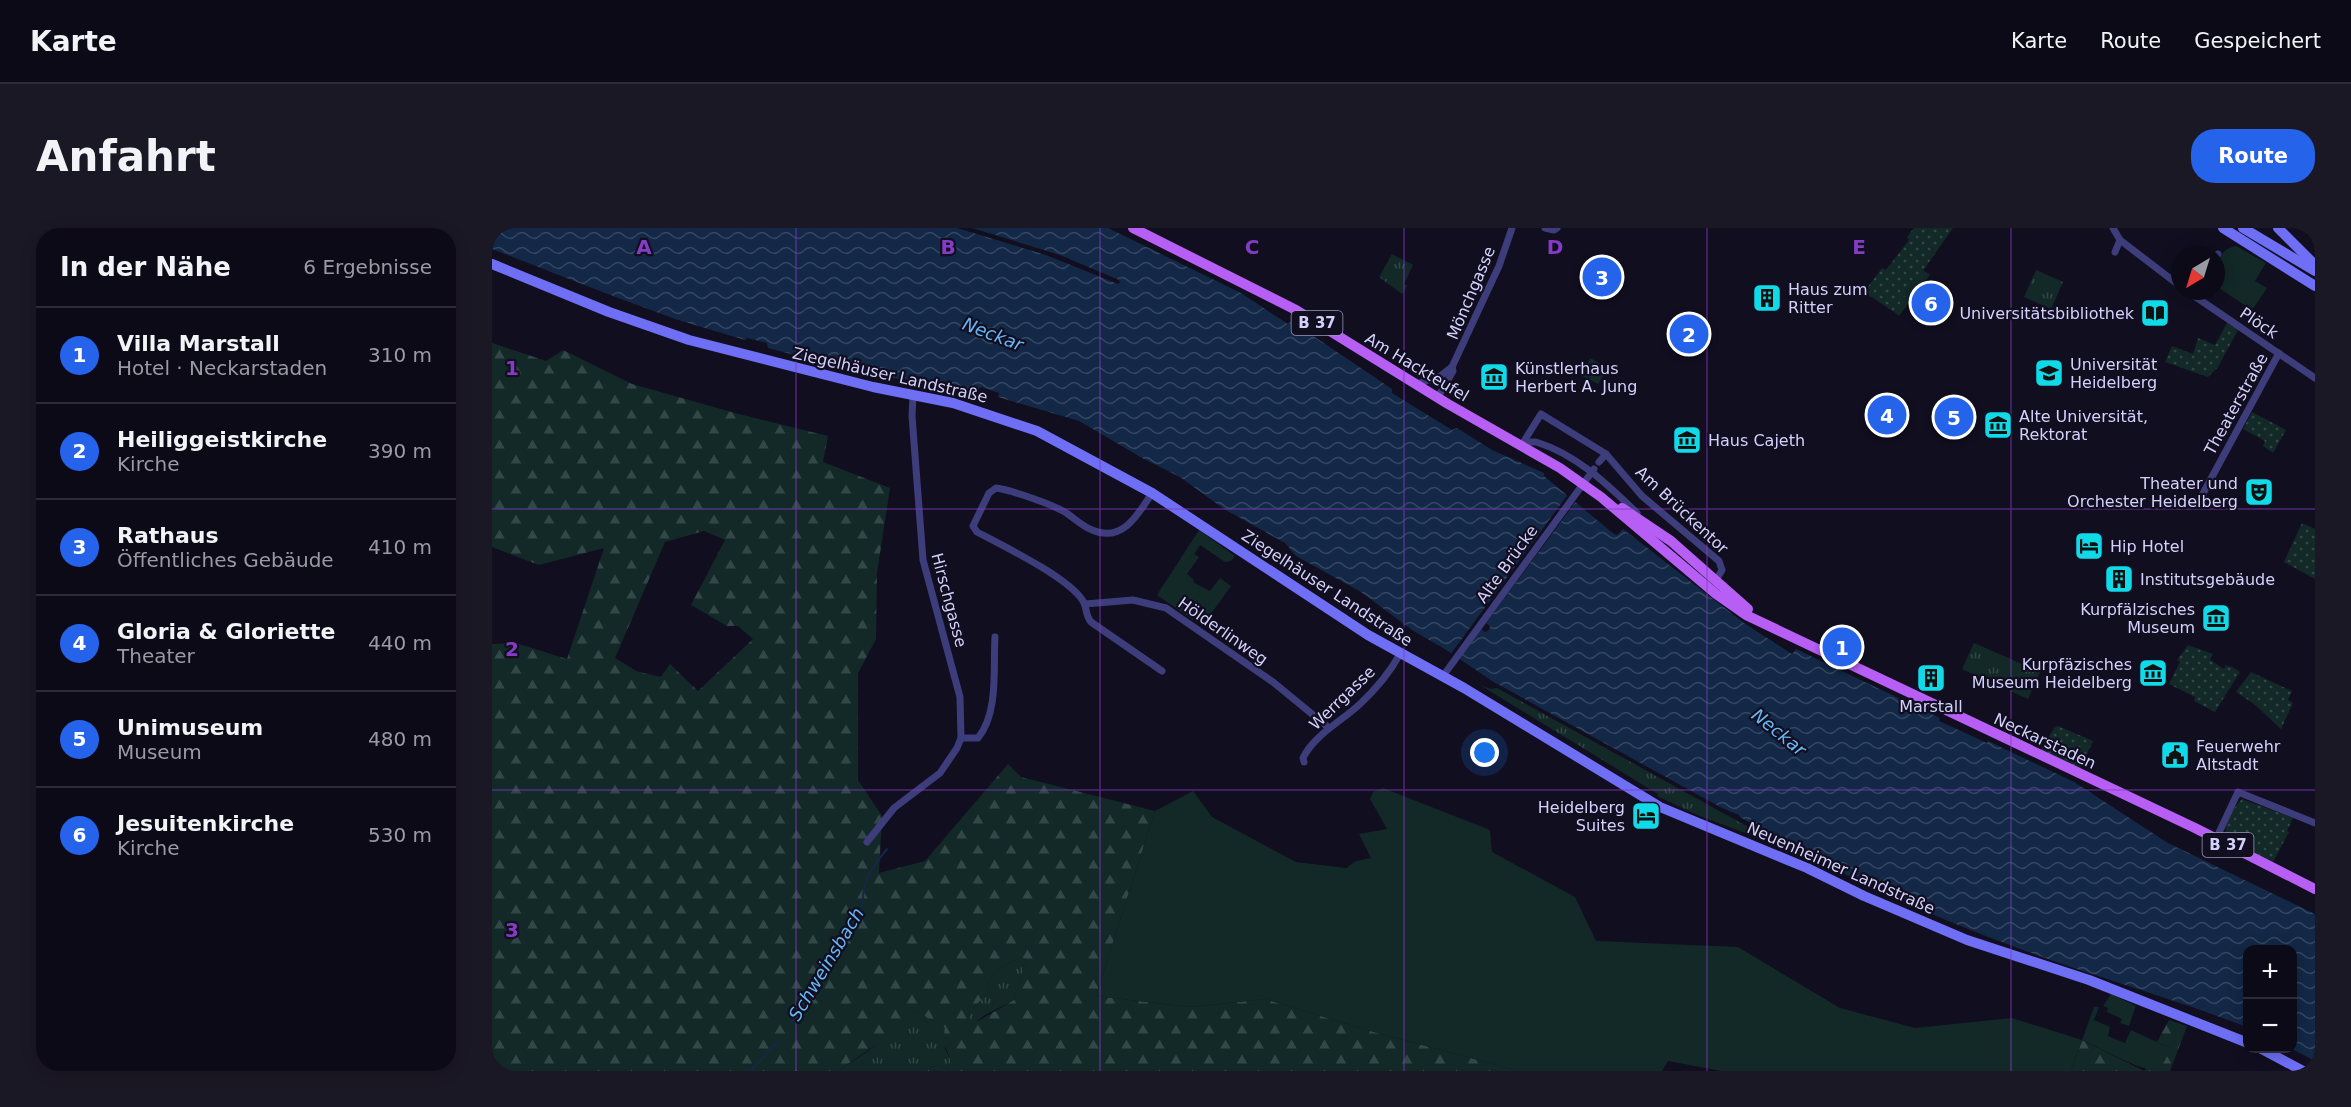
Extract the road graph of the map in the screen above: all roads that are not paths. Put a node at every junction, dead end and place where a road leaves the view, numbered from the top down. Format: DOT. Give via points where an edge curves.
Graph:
graph roads {
  1 [pos="1133,228"];
  2 [pos="1512,228"];
  3 [pos="2114,228"];
  4 [pos="2223,228"];
  5 [pos="2243,228"];
  6 [pos="2276,228"];
  7 [pos="2120,240"];
  8 [pos="2115,252"];
  9 [pos="2297,262"];
  10 [pos="492,264"];
  11 [pos="2315,265"];
  12 [pos="2315,271"];
  13 [pos="2171,279"];
  14 [pos="2315,286"];
  15 [pos="2201,300"];
  16 [pos="2279,353"];
  17 [pos="1452,367"];
  18 [pos="2315,378"];
  19 [pos="1416,384"];
  20 [pos="913,396"];
  21 [pos="1438,397"];
  22 [pos="1521,446"];
  23 [pos="1606,454"];
  24 [pos="1599,462"];
  25 [pos="1594,469"];
  26 [pos="1587,486"];
  27 [pos="1152,493"];
  28 [pos="1601,497"];
  29 [pos="2200,499"];
  30 [pos="1638,519"];
  31 [pos="1712,584"];
  32 [pos="1085,604"];
  33 [pos="995,637"];
  34 [pos="1401,654"];
  35 [pos="1162,671"];
  36 [pos="1445,672"];
  37 [pos="1329,728"];
  38 [pos="961,738"];
  39 [pos="1304,762"];
  40 [pos="2315,823"];
  41 [pos="2216,838"];
  42 [pos="867,842"];
  43 [pos="2315,889"];
  44 [pos="2243,1041"];
  45 [pos="2269,1053"];
  46 [pos="2302,1071"];
  1 -- 19 [label="main road, Am Hackteufel / B 37" via="1296,310"];
  2 -- 17 [label="street, Mönchgasse" via="1499,266"];
  3 -- 7 [label="street"];
  4 -- 9 [label="main road"];
  5 -- 9 [label="main road"];
  6 -- 9 [label="main road"];
  7 -- 8 [label="street"];
  7 -- 13 [label="street"];
  9 -- 11 [label="main road"];
  9 -- 12 [label="main road"];
  9 -- 14 [label="main road"];
  10 -- 20 [label="main road, Ziegelhäuser Landstraße" via="689,340"];
  15 -- 16 [label="street, Plöck"];
  16 -- 18 [label="street, Plöck"];
  16 -- 29 [label="street, Theaterstraße"];
  17 -- 19 [label="street" via="1439,377"];
  17 -- 21 [label="street, Mönchgasse"];
  19 -- 21 [label="main road, Am Hackteufel / B 37"];
  20 -- 27 [label="main road, Ziegelhäuser Landstraße" via="972,408 1037,431"];
  20 -- 38 [label="street, Hirschgasse" via="922,553 960,697"];
  21 -- 22 [label="main road, Am Hackteufel / B 37"];
  22 -- 23 [label="street, Am Brückentor" via="1541,414"];
  22 -- 26 [label="main road, Am Hackteufel / B 37"];
  22 -- 30 [label="street" via="1536,442 1571,458 1598,477 1637,513"];
  23 -- 24 [label="street"];
  23 -- 31 [label="street, Am Brückentor" via="1642,496 1719,561 1722,570"];
  25 -- 36 [label="street, Alte Brücke"];
  26 -- 28 [label="main road, Neckarstaden / B 37"];
  27 -- 32 [label="street" via="1136,519 1112,533 1091,530 1056,507 999,488 989,493 973,526 975,530 1054,576"];
  27 -- 34 [label="main road, Ziegelhäuser Landstraße"];
  28 -- 30 [label="main road, Neckarstaden / B 37"];
  28 -- 31 [label="main road, Neckarstaden / B 37"];
  30 -- 31 [label="main road, Neckarstaden / B 37" via="1671,541"];
  31 -- 41 [label="main road, Neckarstaden / B 37" via="1762,621"];
  32 -- 35 [label="street" via="1094,625"];
  32 -- 37 [label="street, Hölderlinweg" via="1133,600 1166,608 1273,682"];
  33 -- 38 [label="street, Hirschgasse" via="992,695 986,722 978,738"];
  34 -- 36 [label="main road, Ziegelhäuser Landstraße"];
  34 -- 37 [label="street, Werrgasse" via="1359,705"];
  36 -- 44 [label="main road, Neuenheimer Landstraße" via="1646,799 1682,817 1967,940 2089,980"];
  37 -- 39 [label="street, Werrgasse" via="1305,754"];
  38 -- 42 [label="street" via="940,773 894,808"];
  40 -- 41 [label="street" via="2238,792"];
  41 -- 43 [label="main road, Neckarstaden / B 37"];
  45 -- 46 [label="main road"];
}
